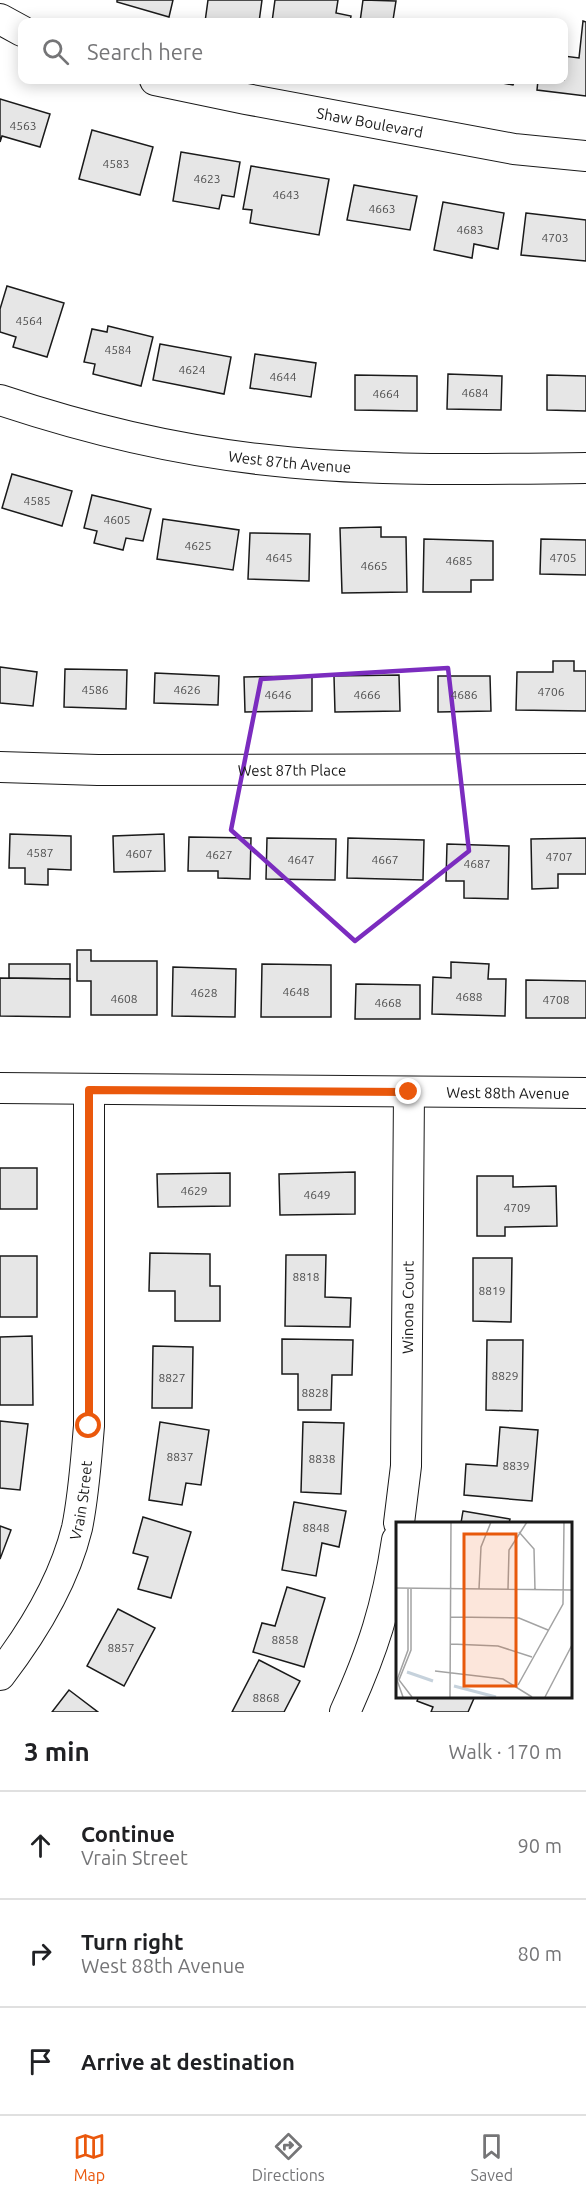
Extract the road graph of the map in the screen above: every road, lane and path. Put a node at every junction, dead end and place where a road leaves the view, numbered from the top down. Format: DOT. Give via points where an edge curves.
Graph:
graph roads {
  1 [pos="0,19"];
  2 [pos="18,29"];
  3 [pos="174,84"];
  4 [pos="586,156"];
  5 [pos="0,400"];
  6 [pos="586,468"];
  7 [pos="0,767"];
  8 [pos="586,769"];
  9 [pos="0,1088"];
  10 [pos="89,1090"];
  11 [pos="409,1092"];
  12 [pos="586,1093"];
  13 [pos="399,1522"];
  14 [pos="396,1546"];
  15 [pos="0,1675"];
  16 [pos="345,1712"];
  1 -- 2 [label="street"];
  3 -- 4 [label="street, Shaw Boulevard" via="514,149"];
  5 -- 6 [label="street, West 87th Avenue" via="117,435 257,459 466,469"];
  7 -- 8 [label="street, West 87th Place"];
  9 -- 10 [label="street, West 88th Avenue"];
  10 -- 11 [label="street, West 88th Avenue"];
  10 -- 15 [label="street, Vrain Street" via="89,1426 85,1477 76,1529 59,1580"];
  11 -- 12 [label="street, West 88th Avenue"];
  11 -- 13 [label="street, Winona Court" via="406,1466"];
  14 -- 16 [label="street" via="384,1616"];
}
